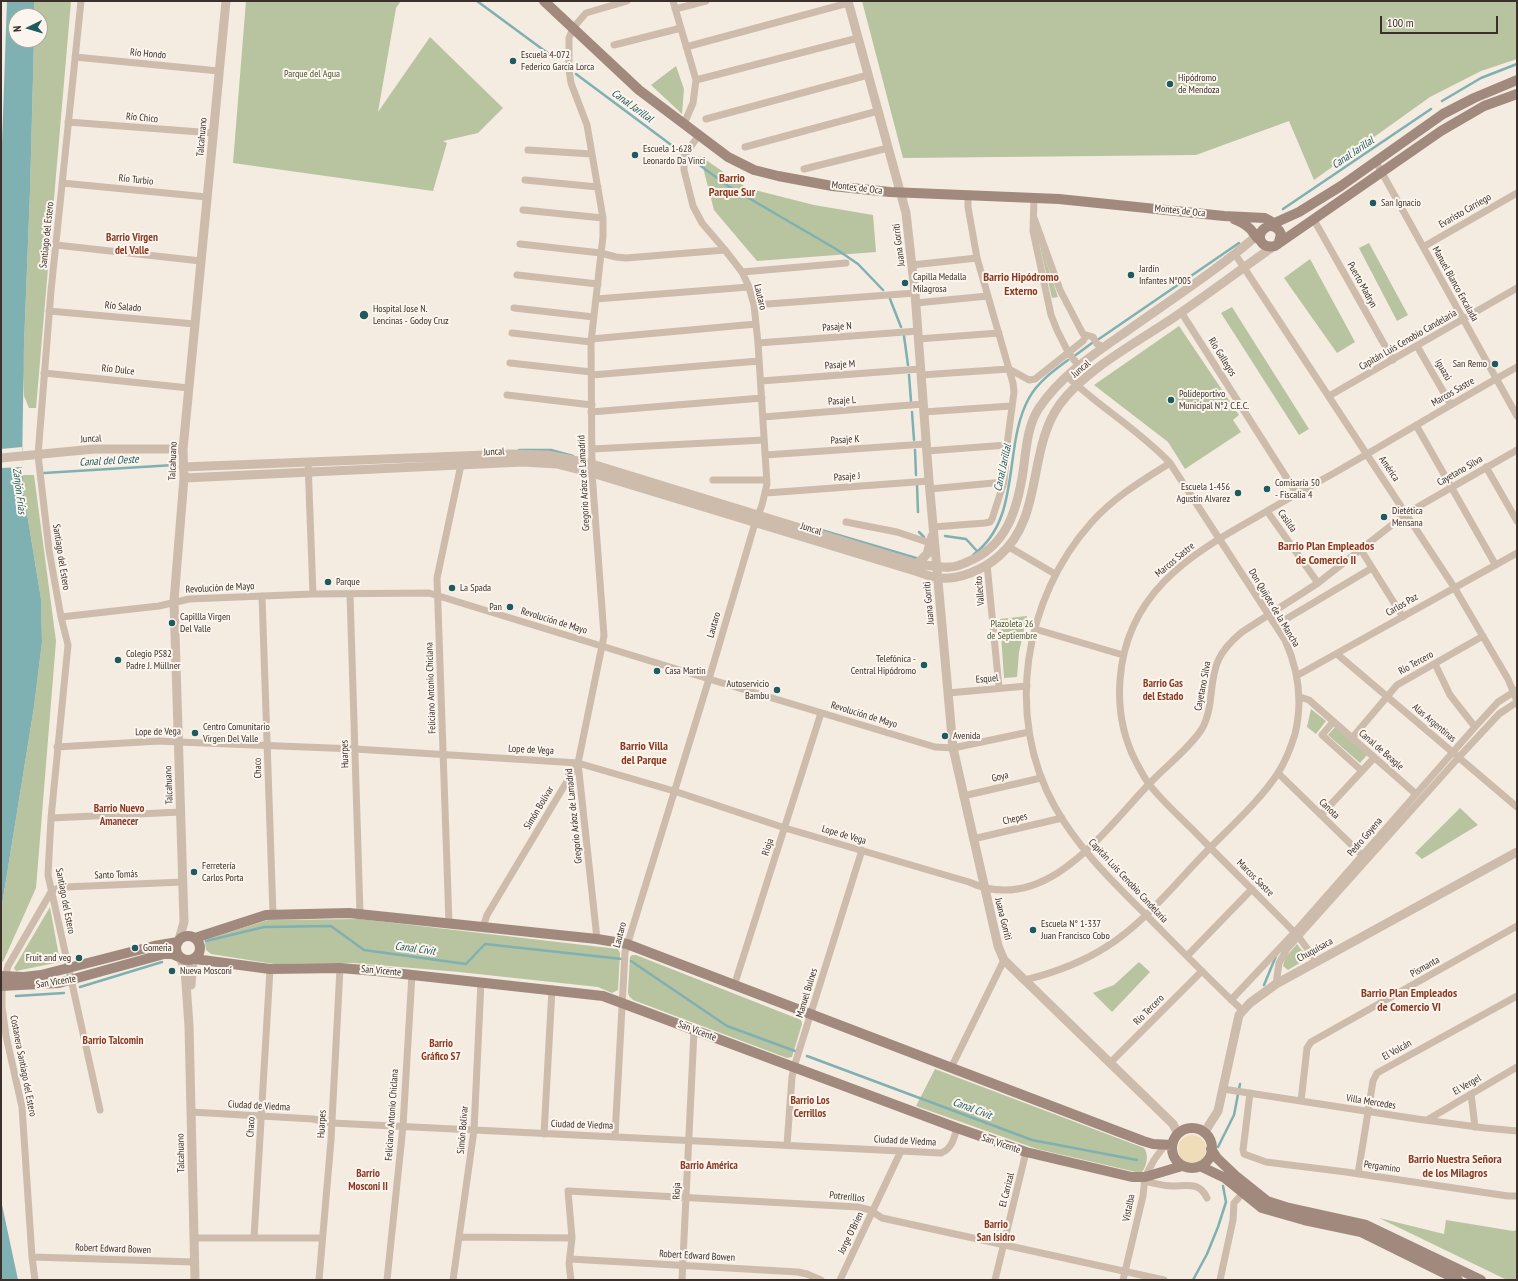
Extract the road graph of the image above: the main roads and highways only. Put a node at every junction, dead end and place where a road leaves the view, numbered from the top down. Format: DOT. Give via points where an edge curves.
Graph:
graph roads {
  1 [pos="544,1"];
  2 [pos="1517,80"];
  3 [pos="1517,94"];
  4 [pos="1231,217"];
  5 [pos="1266,231"];
  6 [pos="1276,244"];
  7 [pos="194,938"];
  8 [pos="178,941"];
  9 [pos="180,957"];
  10 [pos="194,959"];
  11 [pos="2,981"];
  12 [pos="1169,1145"];
  13 [pos="1211,1149"];
  14 [pos="1182,1166"];
  15 [pos="1200,1166"];
  16 [pos="1458,1280"];
  17 [pos="1481,1280"];
  1 -- 4 [label="main road, Montes de Oca" via="639,90 728,157 754,170 832,186 900,193 1059,199"];
  2 -- 5 [label="main road" via="1442,114 1376,162"];
  3 -- 6 [label="main road" via="1484,106 1441,131"];
  4 -- 5 [label="main road, Montes de Oca" via="1248,227"];
  4 -- 5 [label="main road, Montes de Oca" via="1265,218"];
  5 -- 6 [label="main road" via="1266,246"];
  5 -- 6 [label="main road" via="1281,234"];
  7 -- 8 [label="main road" via="186,936"];
  7 -- 10 [label="main road" via="200,948 198,956"];
  7 -- 12 [label="main road" via="272,914 360,913 627,944 1143,1141"];
  8 -- 9 [label="main road" via="176,950"];
  8 -- 11 [label="main road, San Vicente" via="68,970"];
  9 -- 10 [label="main road" via="186,960"];
  9 -- 11 [label="main road, San Vicente" via="164,954 71,981 45,985"];
  10 -- 14 [label="main road, San Vicente" via="270,969 340,968 412,974 596,994 1026,1152 1144,1179"];
  12 -- 13 [label="main road" via="1178,1134 1197,1129 1204,1133"];
  12 -- 14 [label="main road" via="1174,1157"];
  13 -- 15 [label="main road" via="1208,1159"];
  13 -- 17 [label="main road" via="1237,1177 1267,1201 1366,1225"];
  14 -- 15 [label="main road"];
  15 -- 16 [label="main road" via="1220,1175 1258,1205 1272,1212 1361,1232"];
}
